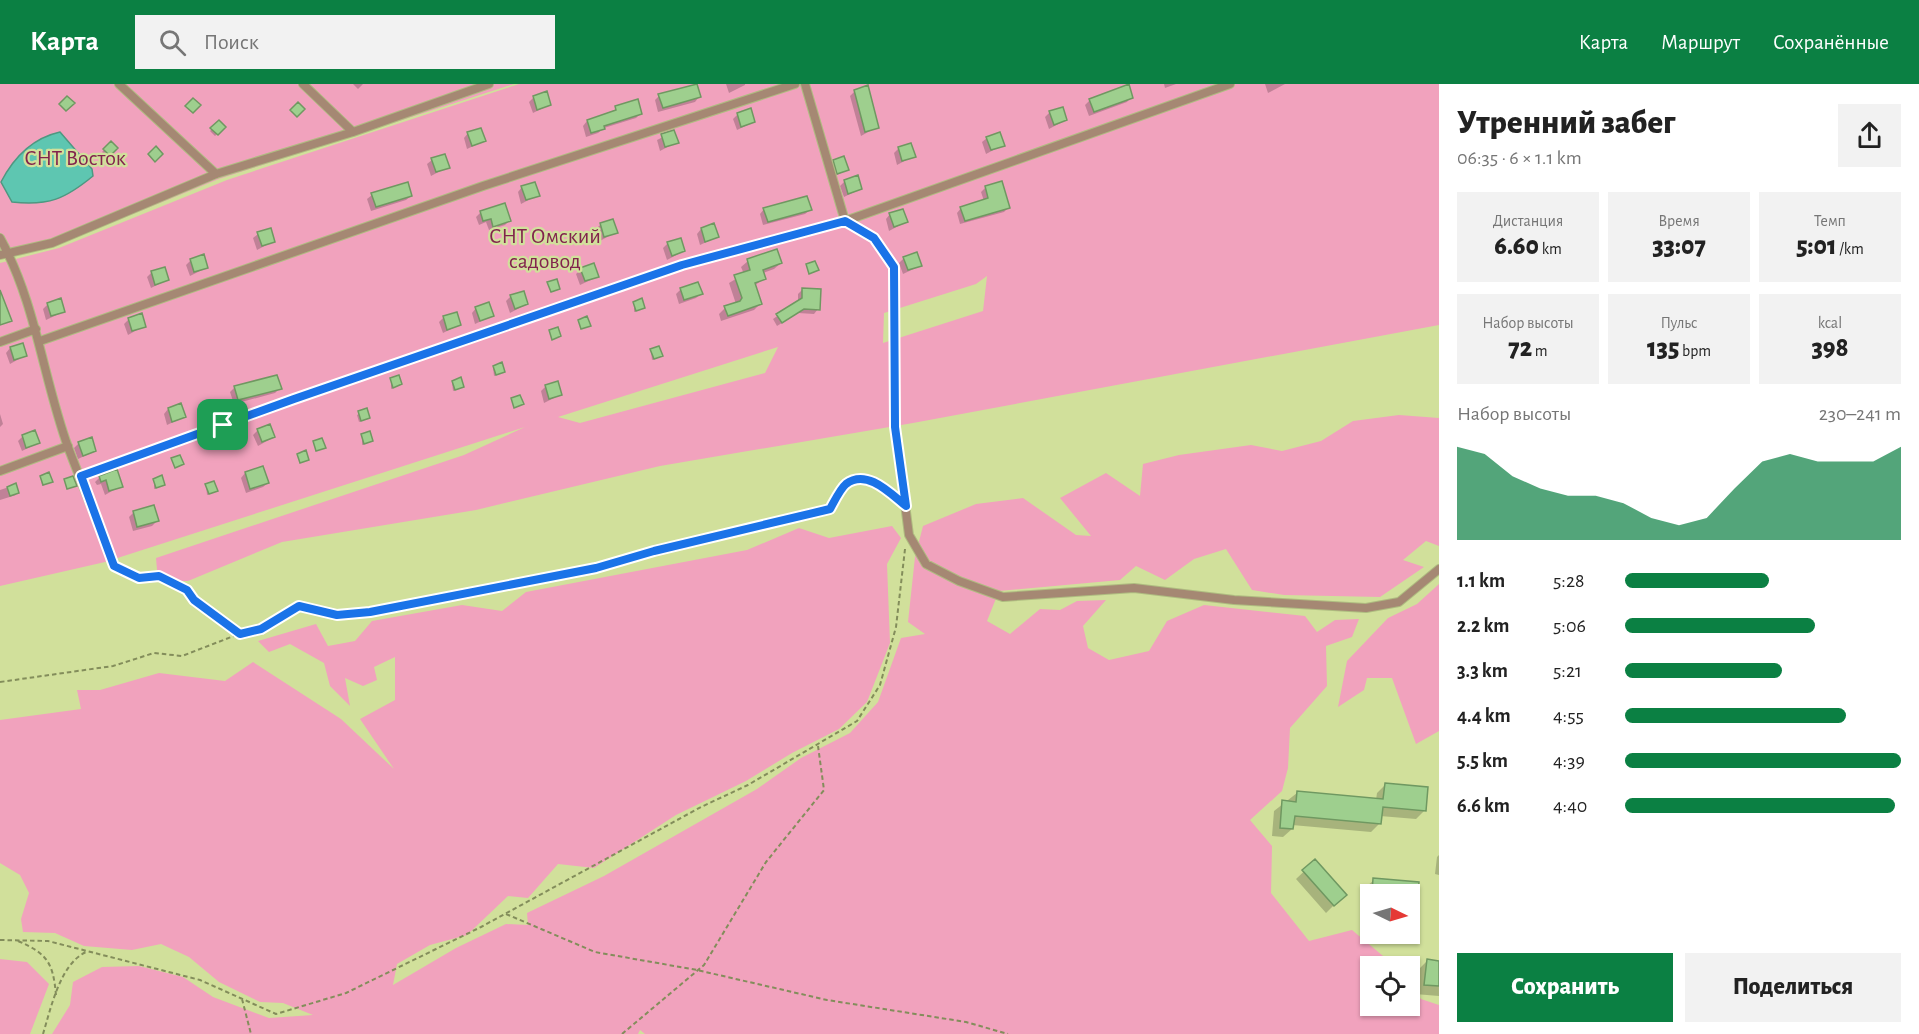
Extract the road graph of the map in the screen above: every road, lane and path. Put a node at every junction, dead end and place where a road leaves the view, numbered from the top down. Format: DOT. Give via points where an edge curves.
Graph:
graph roads {
  1 [pos="119,84"];
  2 [pos="303,84"];
  3 [pos="486,84"];
  4 [pos="795,84"];
  5 [pos="805,84"];
  6 [pos="1230,84"];
  7 [pos="352,132"];
  8 [pos="216,174"];
  9 [pos="845,221"];
  10 [pos="0,238"];
  11 [pos="4,254"];
  12 [pos="36,329"];
  13 [pos="40,341"];
  14 [pos="0,342"];
  15 [pos="68,446"];
  16 [pos="0,471"];
  17 [pos="81,476"];
  18 [pos="906,506"];
  19 [pos="909,535"];
  20 [pos="114,566"];
  21 [pos="1439,569"];
  22 [pos="240,634"];
  23 [pos="0,682"];
  24 [pos="818,746"];
  25 [pos="506,914"];
  26 [pos="0,940"];
  27 [pos="16,940"];
  28 [pos="87,951"];
  29 [pos="697,970"];
  30 [pos="56,996"];
  31 [pos="242,999"];
  32 [pos="43,1034"];
  33 [pos="251,1034"];
  34 [pos="621,1034"];
  35 [pos="1008,1034"];
  1 -- 8 [label="lane"];
  2 -- 7 [label="lane"];
  3 -- 7 [label="lane"];
  4 -- 13 [label="lane" via="483,186"];
  5 -- 9 [label="lane"];
  6 -- 9 [label="lane"];
  7 -- 8 [label="lane"];
  8 -- 11 [label="lane" via="52,243"];
  9 -- 17 [label="lane" via="671,268"];
  9 -- 18 [label="lane" via="874,238 894,267 895,427"];
  10 -- 11 [label="lane"];
  11 -- 12 [label="lane"];
  12 -- 13 [label="lane"];
  12 -- 14 [label="lane"];
  13 -- 15 [label="lane"];
  15 -- 16 [label="lane"];
  15 -- 17 [label="lane"];
  17 -- 20 [label="lane"];
  18 -- 19 [label="lane"];
  18 -- 22 [label="path" via="874,482 860,480 846,484 830,509 596,568 370,612 337,615 299,606 261,629"];
  19 -- 21 [label="lane" via="926,564 958,581 1003,597 1134,588 1234,600 1366,608 1399,602"];
  19 -- 24 [label="path" via="902,562 896,627 880,685 857,721"];
  20 -- 22 [label="path" via="139,578 159,576 187,590 194,600"];
  22 -- 23 [label="path" via="182,656 154,654 113,666"];
  24 -- 25 [label="path"];
  24 -- 29 [label="path" via="824,790 766,862"];
  25 -- 29 [label="path" via="595,952"];
  25 -- 31 [label="path" via="346,993 276,1014"];
  26 -- 27 [label="path"];
  27 -- 28 [label="path" via="48,941"];
  27 -- 30 [label="path" via="40,952 51,963"];
  28 -- 30 [label="path" via="75,957"];
  28 -- 31 [label="path" via="200,980"];
  29 -- 34 [label="path"];
  29 -- 35 [label="path" via="827,1000 966,1022"];
  30 -- 32 [label="path"];
  31 -- 33 [label="path"];
}
